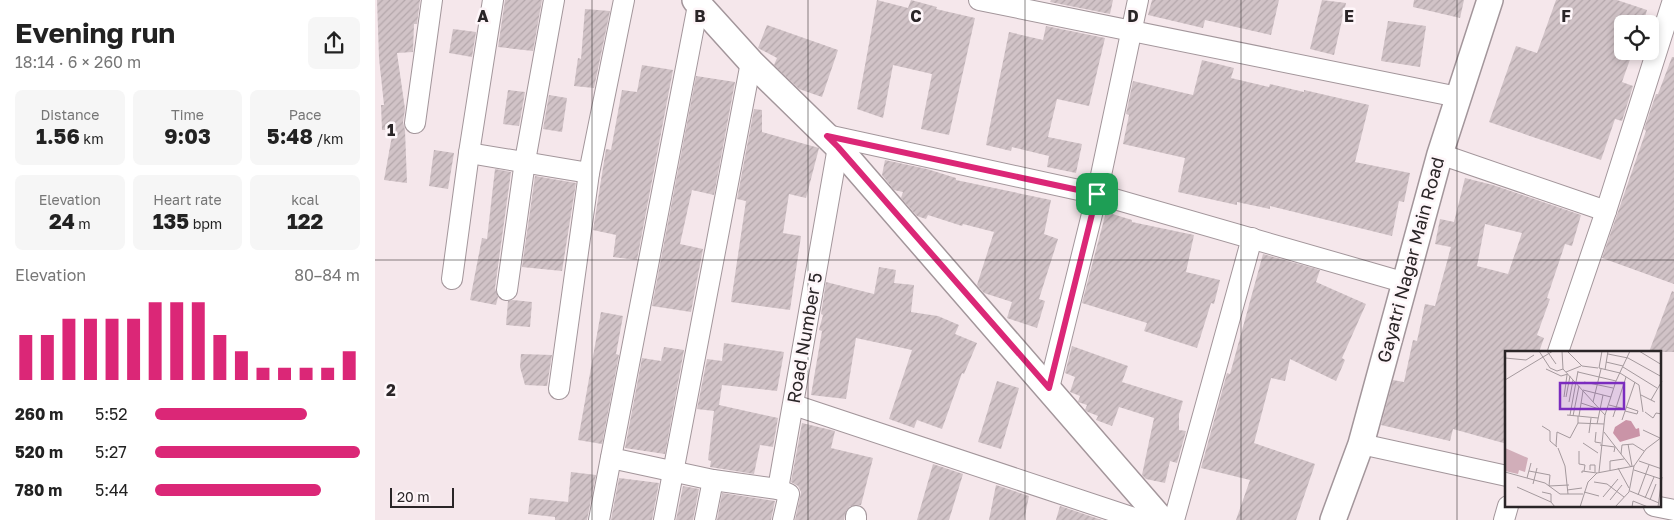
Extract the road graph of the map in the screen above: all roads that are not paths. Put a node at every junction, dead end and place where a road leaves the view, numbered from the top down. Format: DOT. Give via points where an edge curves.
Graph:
graph roads {
  1 [pos="432,0"];
  2 [pos="493,0"];
  3 [pos="554,0"];
  4 [pos="624,0"];
  5 [pos="979,0"];
  6 [pos="1138,0"];
  7 [pos="1490,0"];
  8 [pos="1673,0"];
  9 [pos="697,1"];
  10 [pos="1131,31"];
  11 [pos="751,62"];
  12 [pos="1458,97"];
  13 [pos="415,123"];
  14 [pos="832,141"];
  15 [pos="469,153"];
  16 [pos="1440,154"];
  17 [pos="525,161"];
  18 [pos="589,173"];
  19 [pos="1097,194"];
  20 [pos="1606,211"];
  21 [pos="1252,238"];
  22 [pos="453,279"];
  23 [pos="1406,283"];
  24 [pos="507,290"];
  25 [pos="1558,351"];
  26 [pos="1049,388"];
  27 [pos="559,389"];
  28 [pos="794,406"];
  29 [pos="1361,444"];
  30 [pos="611,458"];
  31 [pos="674,471"];
  32 [pos="1505,476"];
  33 [pos="713,480"];
  34 [pos="778,490"];
  35 [pos="1661,507"];
  36 [pos="1674,510"];
  37 [pos="599,520"];
  38 [pos="664,520"];
  39 [pos="705,520"];
  40 [pos="783,520"];
  41 [pos="1140,520"];
  42 [pos="1162,520"];
  43 [pos="1173,520"];
  44 [pos="1333,520"];
  1 -- 13 [label="street"];
  2 -- 15 [label="street"];
  3 -- 17 [label="street"];
  4 -- 18 [label="street"];
  5 -- 10 [label="street"];
  6 -- 10 [label="street"];
  7 -- 12 [label="street, Gayatri Nagar Main Road"];
  8 -- 20 [label="street"];
  9 -- 11 [label="street"];
  9 -- 30 [label="street"];
  10 -- 12 [label="street"];
  10 -- 19 [label="street"];
  11 -- 14 [label="street"];
  11 -- 31 [label="street"];
  12 -- 16 [label="street, Gayatri Nagar Main Road"];
  14 -- 19 [label="street"];
  14 -- 26 [label="street"];
  14 -- 28 [label="street, Road Number 5"];
  15 -- 17 [label="street"];
  15 -- 22 [label="street"];
  16 -- 20 [label="street"];
  16 -- 23 [label="street, Gayatri Nagar Main Road"];
  17 -- 18 [label="street"];
  17 -- 24 [label="street"];
  18 -- 27 [label="street"];
  19 -- 21 [label="street"];
  19 -- 26 [label="street"];
  20 -- 25 [label="street"];
  21 -- 23 [label="street"];
  21 -- 43 [label="street"];
  23 -- 29 [label="street, Gayatri Nagar Main Road"];
  26 -- 42 [label="street"];
  28 -- 34 [label="street, Road Number 5"];
  28 -- 41 [label="street"];
  29 -- 32 [label="street"];
  29 -- 44 [label="street, Gayatri Nagar Main Road"];
  30 -- 31 [label="street"];
  30 -- 37 [label="street"];
  31 -- 33 [label="street"];
  31 -- 38 [label="street"];
  33 -- 34 [label="street"];
  33 -- 39 [label="street"];
  34 -- 40 [label="street" via="789,494"];
  35 -- 36 [label="street"];
}
